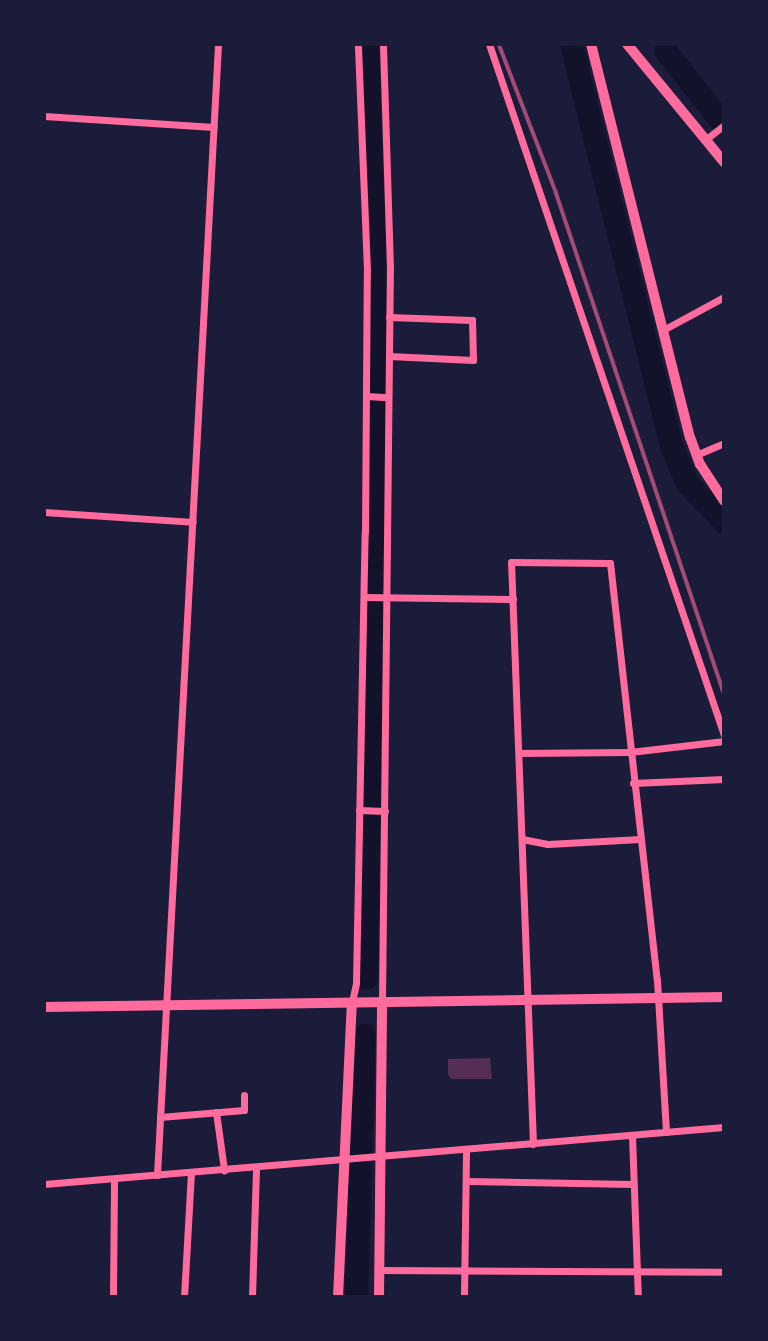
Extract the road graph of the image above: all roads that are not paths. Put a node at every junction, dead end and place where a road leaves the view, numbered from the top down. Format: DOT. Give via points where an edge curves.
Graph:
graph roads {
  1 [pos="218,44"];
  2 [pos="358,44"];
  3 [pos="383,44"];
  4 [pos="489,44"];
  5 [pos="591,44"];
  6 [pos="627,44"];
  7 [pos="44,116"];
  8 [pos="723,126"];
  9 [pos="214,127"];
  10 [pos="705,140"];
  11 [pos="724,162"];
  12 [pos="724,297"];
  13 [pos="389,317"];
  14 [pos="663,330"];
  15 [pos="389,356"];
  16 [pos="368,396"];
  17 [pos="387,397"];
  18 [pos="724,443"];
  19 [pos="696,455"];
  20 [pos="724,501"];
  21 [pos="44,512"];
  22 [pos="193,522"];
  23 [pos="366,597"];
  24 [pos="385,598"];
  25 [pos="513,599"];
  26 [pos="724,735"];
  27 [pos="724,741"];
  28 [pos="630,752"];
  29 [pos="519,753"];
  30 [pos="724,779"];
  31 [pos="633,783"];
  32 [pos="359,810"];
  33 [pos="383,811"];
  34 [pos="522,839"];
  35 [pos="640,839"];
  36 [pos="724,997"];
  37 [pos="659,998"];
  38 [pos="529,1000"];
  39 [pos="352,1002"];
  40 [pos="382,1002"];
  41 [pos="164,1005"];
  42 [pos="44,1007"];
  43 [pos="244,1095"];
  44 [pos="216,1112"];
  45 [pos="160,1117"];
  46 [pos="724,1127"];
  47 [pos="666,1132"];
  48 [pos="632,1136"];
  49 [pos="533,1144"];
  50 [pos="466,1149"];
  51 [pos="377,1156"];
  52 [pos="348,1158"];
  53 [pos="256,1168"];
  54 [pos="224,1170"];
  55 [pos="191,1173"];
  56 [pos="157,1175"];
  57 [pos="114,1179"];
  58 [pos="466,1181"];
  59 [pos="44,1184"];
  60 [pos="634,1184"];
  61 [pos="380,1270"];
  62 [pos="464,1270"];
  63 [pos="724,1272"];
  64 [pos="638,1273"];
  65 [pos="113,1297"];
  66 [pos="184,1297"];
  67 [pos="252,1297"];
  68 [pos="338,1297"];
  69 [pos="379,1297"];
  70 [pos="464,1297"];
  71 [pos="638,1297"];
  1 -- 9 [label="street"];
  2 -- 16 [label="street"];
  3 -- 13 [label="street"];
  4 -- 26 [label="street"];
  5 -- 14 [label="street"];
  6 -- 10 [label="main road"];
  7 -- 9 [label="street"];
  8 -- 10 [label="street"];
  9 -- 22 [label="street"];
  10 -- 11 [label="main road"];
  12 -- 14 [label="street"];
  13 -- 15 [label="street"];
  13 -- 15 [label="street" via="472,320 472,360"];
  14 -- 19 [label="street"];
  15 -- 17 [label="street"];
  16 -- 17 [label="street"];
  16 -- 23 [label="street"];
  17 -- 24 [label="street"];
  18 -- 19 [label="street"];
  19 -- 20 [label="street"];
  21 -- 22 [label="street"];
  22 -- 41 [label="street"];
  23 -- 24 [label="street"];
  23 -- 32 [label="street"];
  24 -- 25 [label="street"];
  24 -- 33 [label="street"];
  25 -- 28 [label="street" via="511,562 610,563"];
  25 -- 29 [label="street"];
  27 -- 28 [label="street"];
  28 -- 29 [label="street"];
  28 -- 31 [label="street"];
  29 -- 34 [label="street"];
  30 -- 31 [label="street"];
  31 -- 35 [label="street"];
  32 -- 33 [label="street"];
  32 -- 39 [label="street"];
  33 -- 40 [label="street"];
  34 -- 35 [label="street" via="548,844"];
  34 -- 38 [label="street"];
  35 -- 37 [label="street"];
  36 -- 37 [label="street"];
  37 -- 38 [label="street"];
  37 -- 47 [label="street"];
  38 -- 40 [label="street"];
  38 -- 49 [label="street"];
  39 -- 40 [label="street"];
  39 -- 41 [label="street"];
  39 -- 52 [label="street"];
  40 -- 51 [label="street"];
  41 -- 42 [label="street"];
  41 -- 45 [label="street"];
  43 -- 44 [label="street" via="244,1110"];
  44 -- 45 [label="street"];
  44 -- 54 [label="street"];
  45 -- 56 [label="street"];
  46 -- 47 [label="street"];
  47 -- 48 [label="street"];
  48 -- 49 [label="street"];
  48 -- 60 [label="street"];
  49 -- 50 [label="street"];
  50 -- 51 [label="street"];
  50 -- 58 [label="street"];
  51 -- 52 [label="street"];
  51 -- 61 [label="street"];
  52 -- 53 [label="street"];
  52 -- 68 [label="street"];
  53 -- 54 [label="street"];
  53 -- 67 [label="street"];
  54 -- 55 [label="street"];
  55 -- 56 [label="street"];
  55 -- 66 [label="street"];
  56 -- 57 [label="street"];
  57 -- 59 [label="street"];
  57 -- 65 [label="street"];
  58 -- 60 [label="street"];
  58 -- 62 [label="street"];
  60 -- 64 [label="street"];
  61 -- 62 [label="street"];
  61 -- 69 [label="street"];
  62 -- 64 [label="street"];
  62 -- 70 [label="street"];
  63 -- 64 [label="street"];
  64 -- 71 [label="street"];
}
